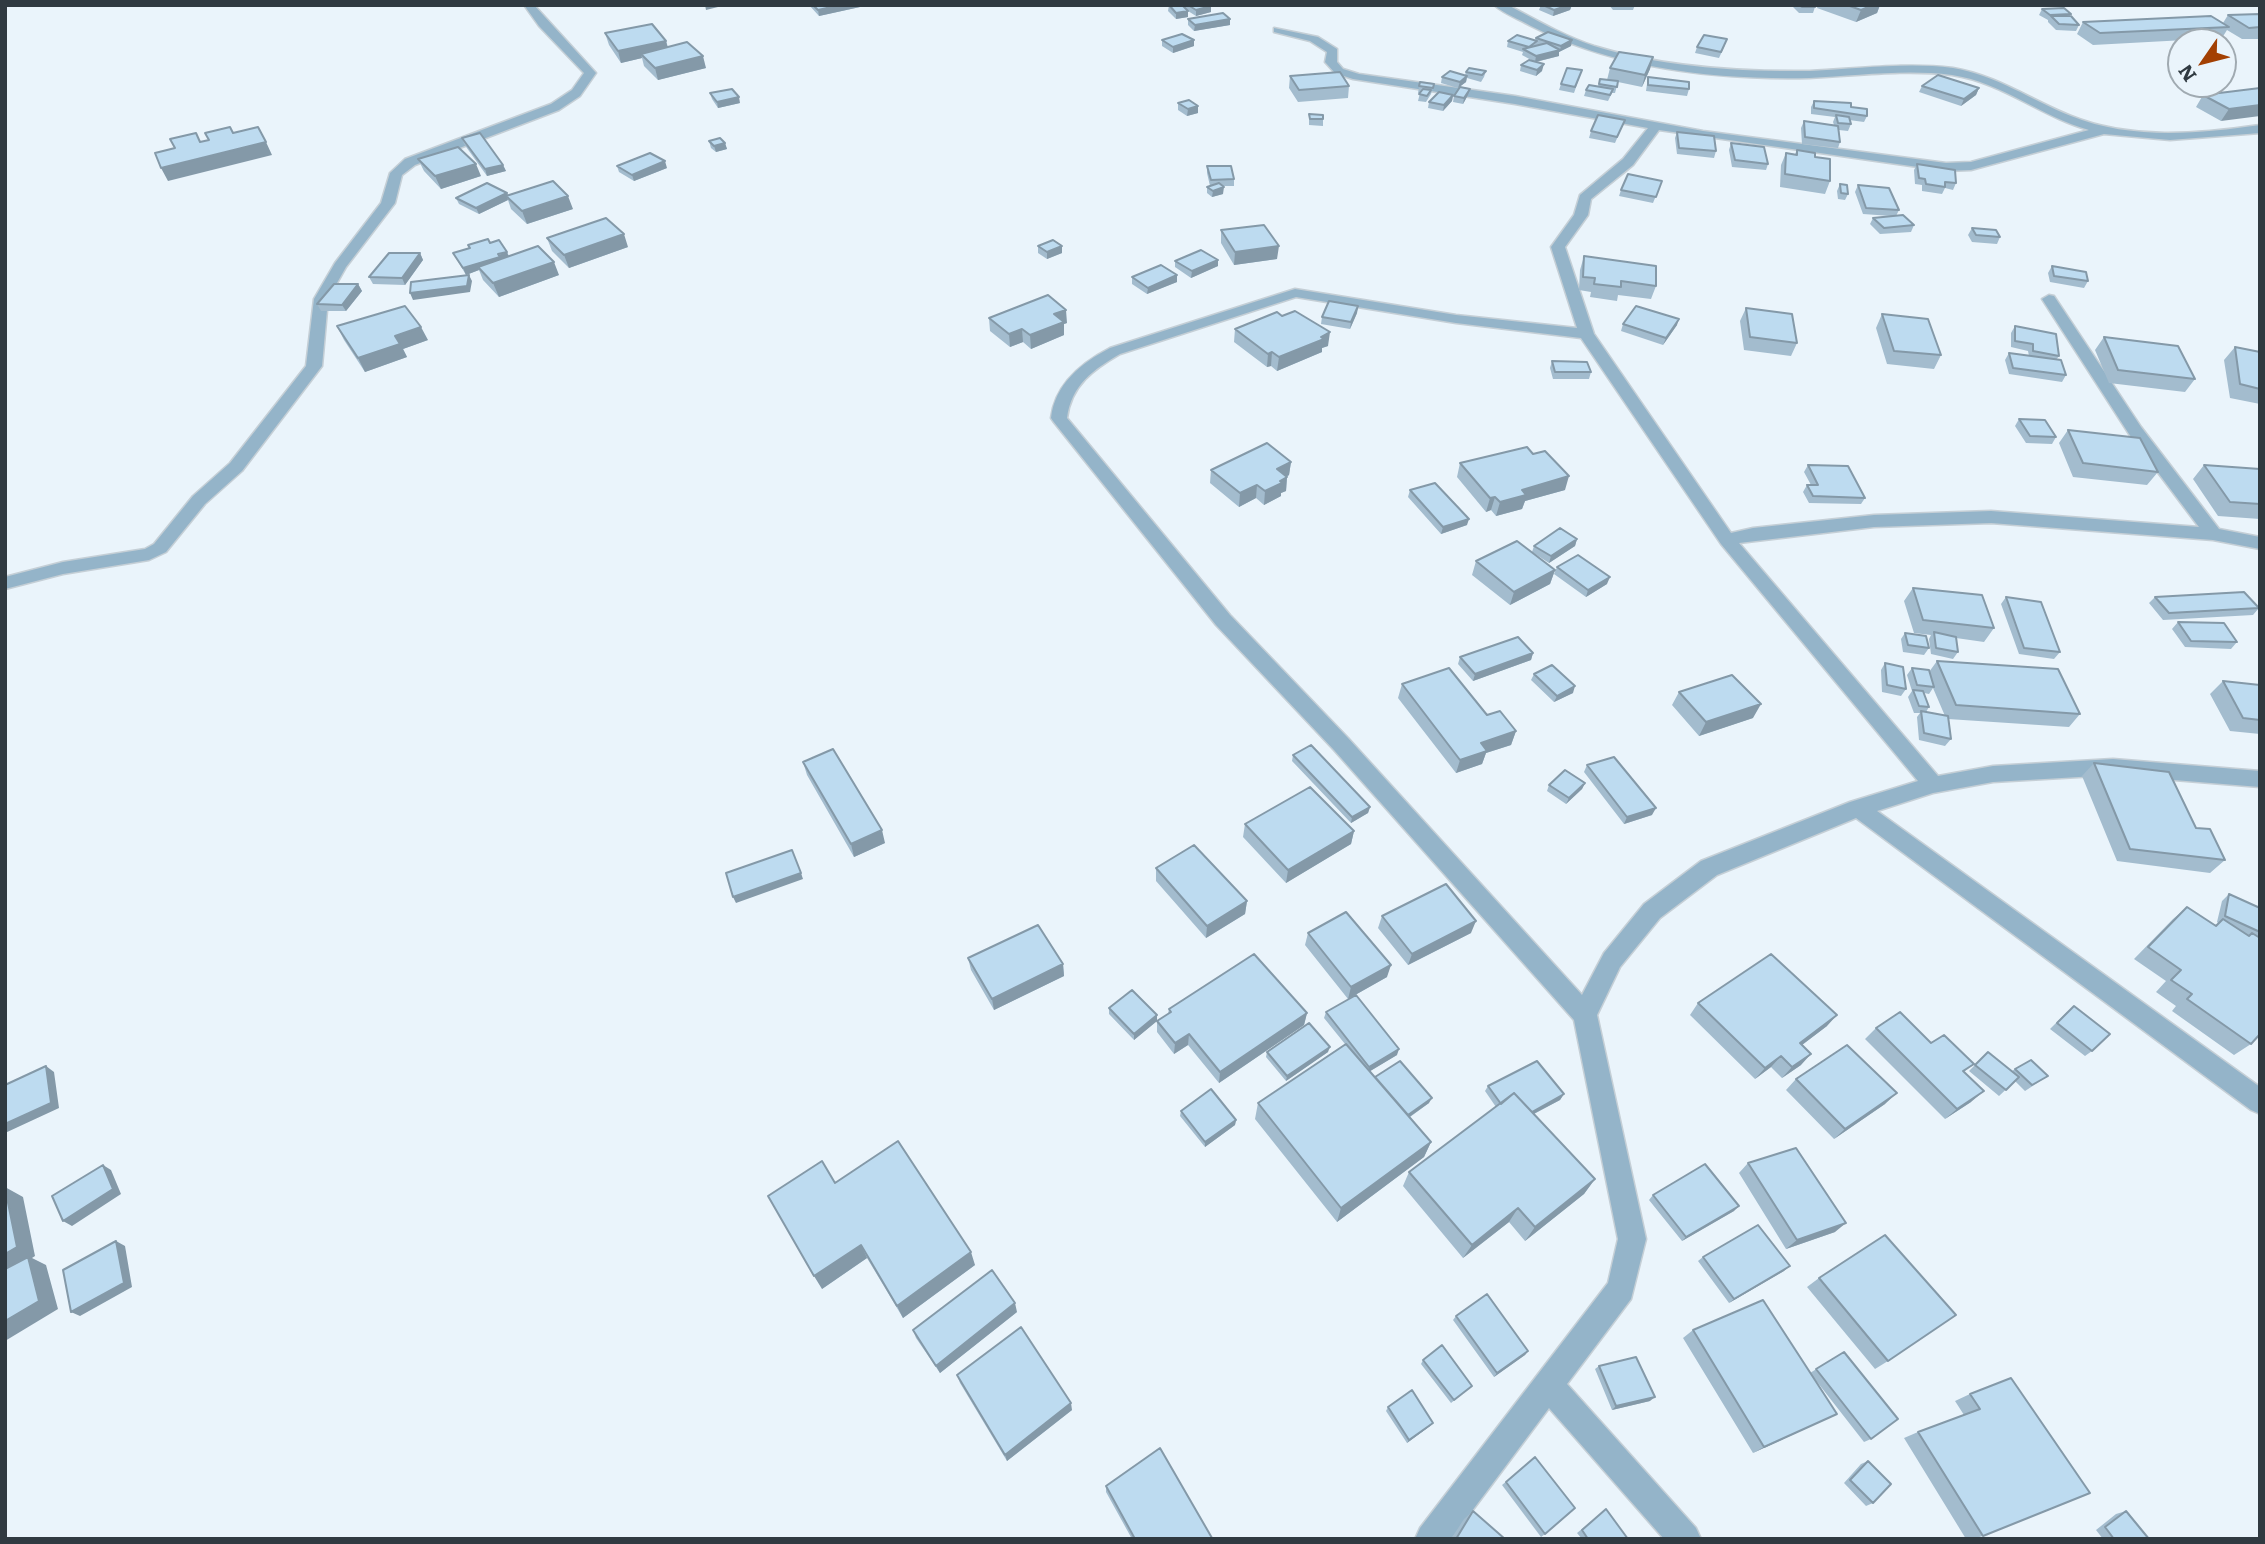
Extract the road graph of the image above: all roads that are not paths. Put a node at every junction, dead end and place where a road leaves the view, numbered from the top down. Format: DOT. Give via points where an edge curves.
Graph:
graph roads {
  1 [pos="529,5"];
  2 [pos="1499,5"];
  3 [pos="1279,30"];
  4 [pos="1656,127"];
  5 [pos="2260,129"];
  6 [pos="2103,130"];
  7 [pos="2049,299"];
  8 [pos="1586,334"];
  9 [pos="2213,534"];
  10 [pos="1727,540"];
  11 [pos="2260,543"];
  12 [pos="5,583"];
  13 [pos="2260,779"];
  14 [pos="1933,785"];
  15 [pos="1858,808"];
  16 [pos="1585,1016"];
  17 [pos="2260,1102"];
  18 [pos="1548,1384"];
  19 [pos="1431,1539"];
  20 [pos="1685,1539"];
  1 -- 12 [label="street" via="540,24 578,55 590,73 576,93 555,107 410,162 396,173 388,204 321,299 314,366 236,467 200,500 160,548"];
  2 -- 6 [label="street" via="1592,48 1657,63 1810,75 1911,68 1956,73 2018,92 2061,116"];
  3 -- 4 [label="street" via="1314,38 1333,51 1331,62 1339,71 1357,77"];
  4 -- 6 [label="street" via="1946,167 1971,166"];
  4 -- 8 [label="street" via="1628,162 1585,198 1581,215 1558,247"];
  5 -- 6 [label="street" via="2219,135"];
  7 -- 9 [label="street" via="2135,430"];
  8 -- 10 [label="street"];
  8 -- 16 [label="street" via="1295,293 1115,351 1089,365 1060,400 1059,418 1223,620 1342,744"];
  9 -- 10 [label="street" via="1991,517 1874,521"];
  9 -- 11 [label="street"];
  10 -- 14 [label="street"];
  13 -- 14 [label="street" via="2113,767 1993,774"];
  14 -- 15 [label="street"];
  15 -- 16 [label="street" via="1709,868 1661,904 1612,960"];
  15 -- 17 [label="street"];
  16 -- 18 [label="street" via="1632,1239 1621,1289"];
  18 -- 19 [label="street"];
  18 -- 20 [label="street"];
}
